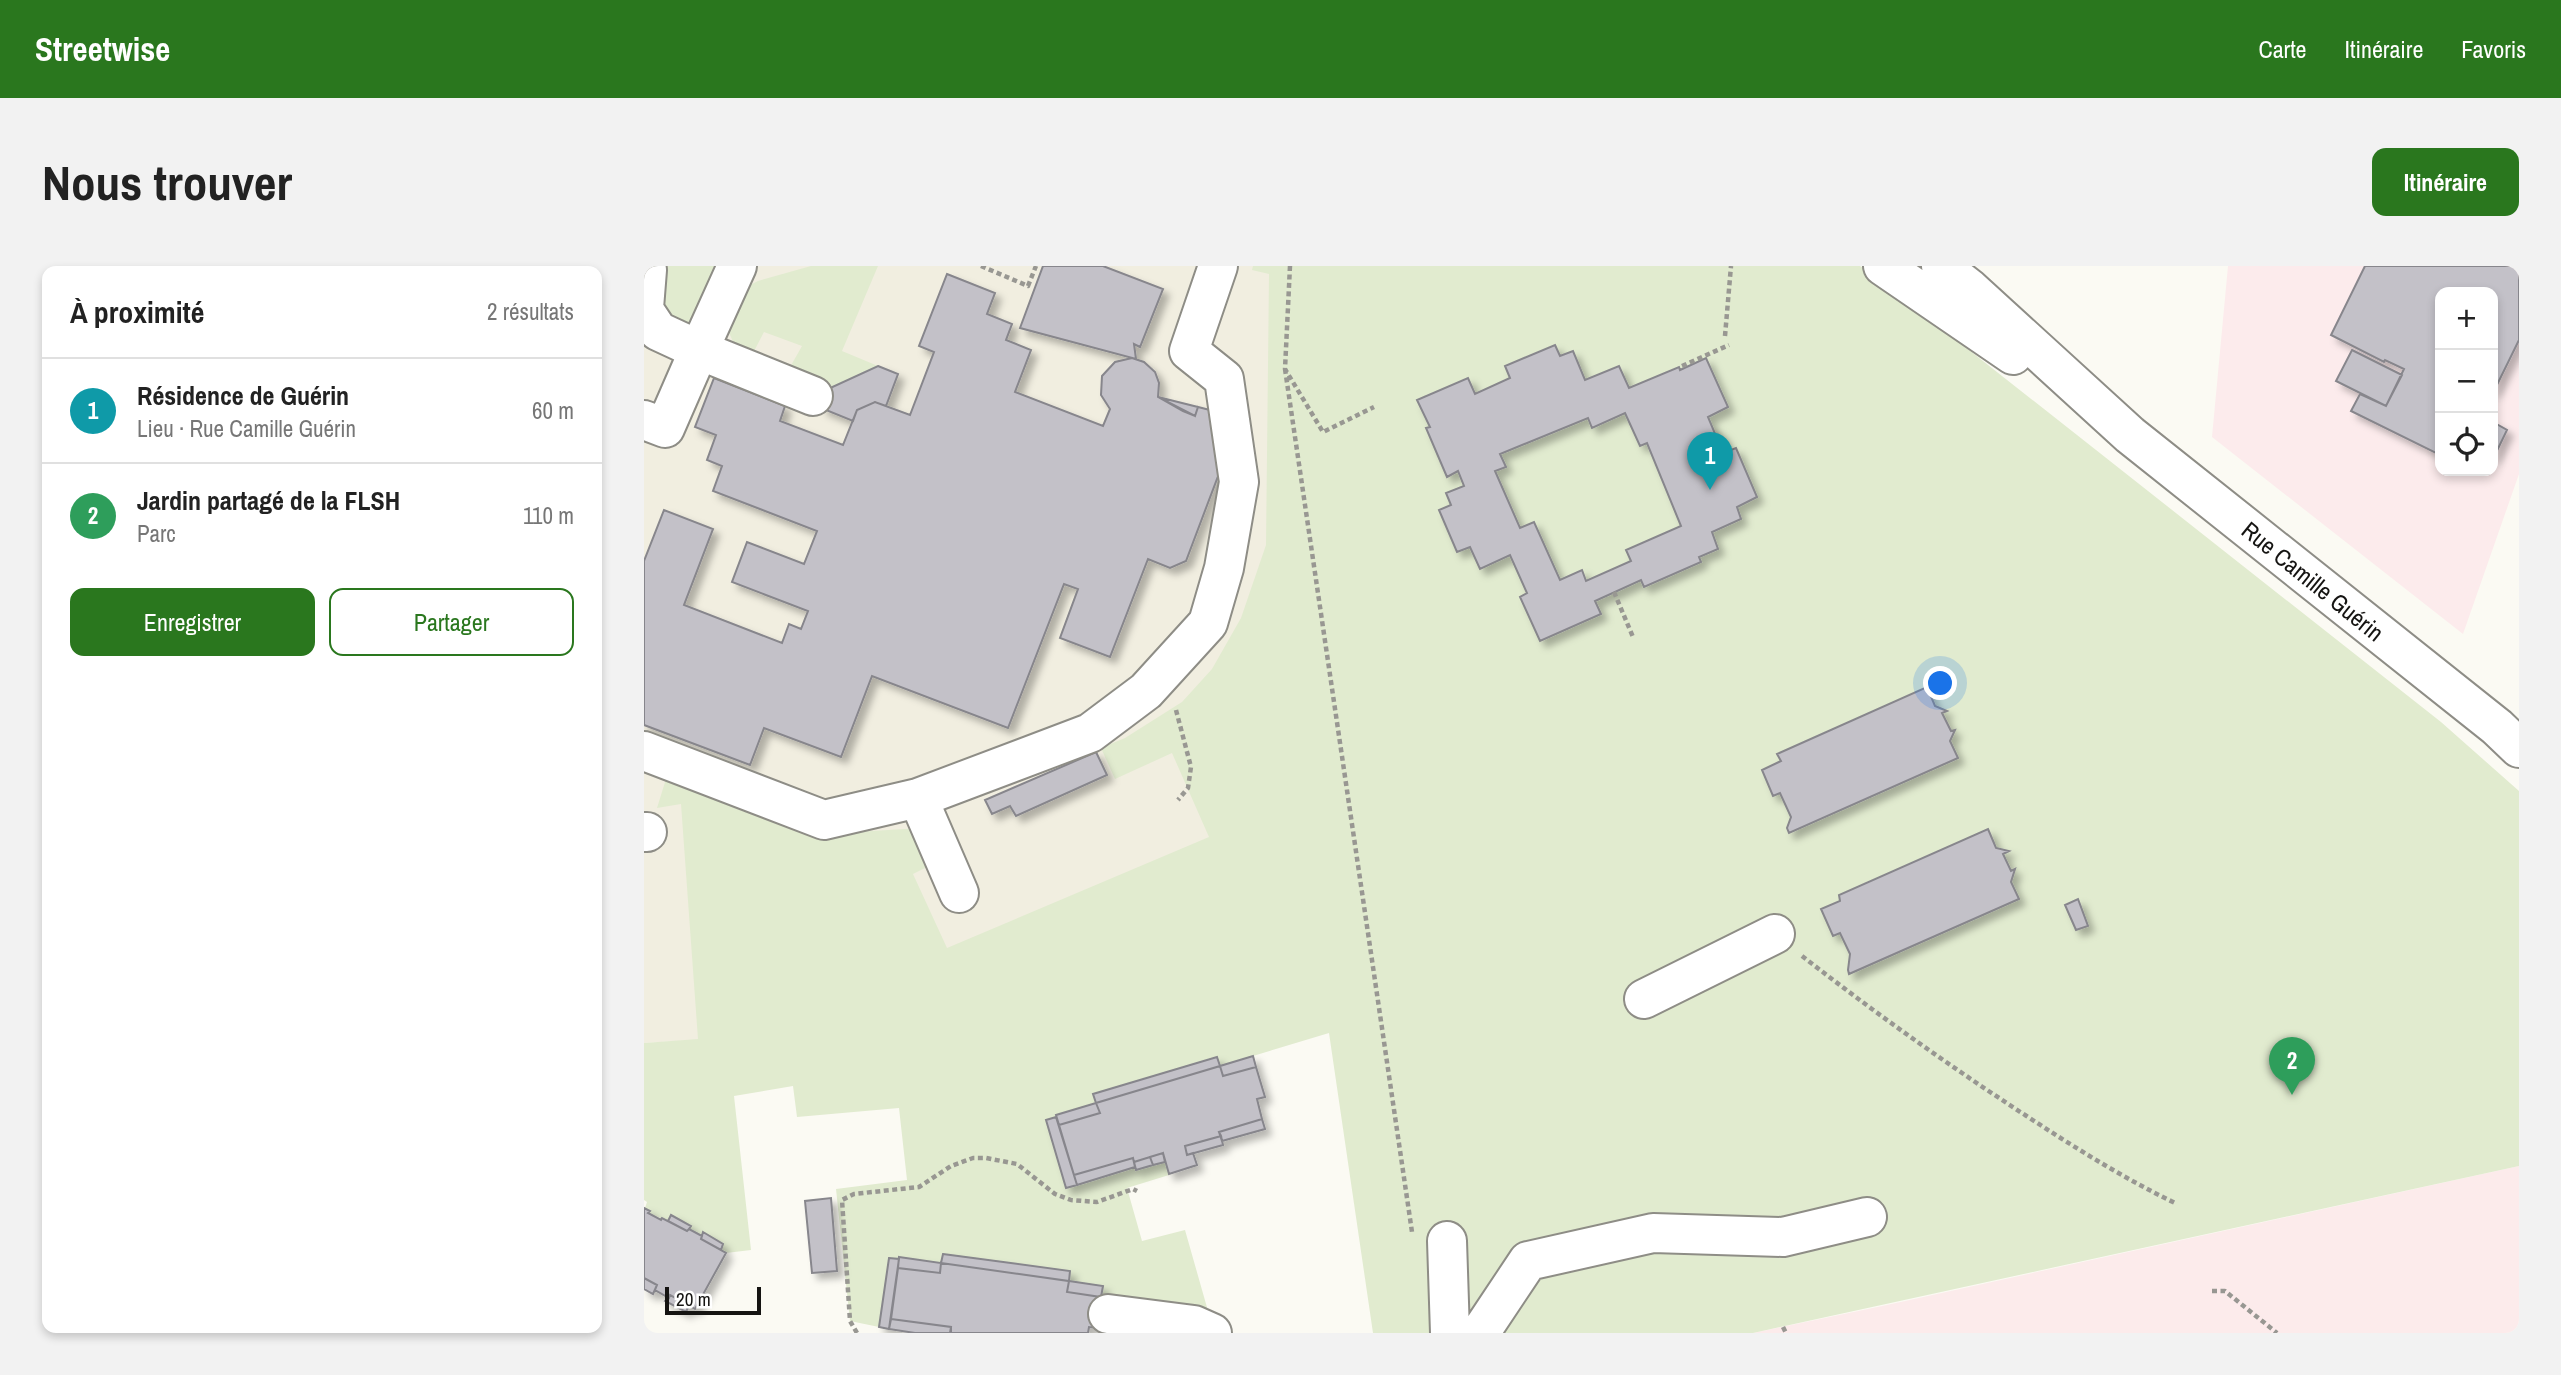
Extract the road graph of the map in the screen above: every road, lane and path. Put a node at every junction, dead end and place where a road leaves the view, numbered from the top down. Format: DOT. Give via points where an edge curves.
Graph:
graph roads {
  1 [pos="645,266"];
  2 [pos="737,266"];
  3 [pos="981,266"];
  4 [pos="1036,266"];
  5 [pos="1219,266"];
  6 [pos="1290,266"];
  7 [pos="1731,266"];
  8 [pos="1883,266"];
  9 [pos="1941,266"];
  10 [pos="644,309"];
  11 [pos="1725,335"];
  12 [pos="1729,345"];
  13 [pos="699,350"];
  14 [pos="1682,366"];
  15 [pos="1285,369"];
  16 [pos="813,396"];
  17 [pos="1374,407"];
  18 [pos="644,419"];
  19 [pos="2130,435"];
  20 [pos="1614,592"];
  21 [pos="1633,637"];
  22 [pos="1163,672"];
  23 [pos="2512,739"];
  24 [pos="644,751"];
  25 [pos="918,798"];
  26 [pos="1178,800"];
  27 [pos="960,893"];
  28 [pos="1774,934"];
  29 [pos="1644,999"];
  30 [pos="1137,1191"];
  31 [pos="2177,1203"];
  32 [pos="1867,1217"];
  33 [pos="1430,1239"];
  34 [pos="2212,1291"];
  35 [pos="1108,1314"];
  36 [pos="1783,1326"];
  37 [pos="858,1333"];
  38 [pos="1212,1333"];
  39 [pos="1450,1333"];
  40 [pos="1480,1333"];
  41 [pos="1786,1333"];
  42 [pos="2277,1333"];
  1 -- 10 [label="main road"];
  2 -- 13 [label="main road"];
  3 -- 4 [label="path" via="1028,286"];
  5 -- 22 [label="main road" via="1189,351 1224,379 1239,482 1224,568 1208,623"];
  6 -- 15 [label="path"];
  7 -- 11 [label="path"];
  8 -- 19 [label="main road, Rue Camille Guérin"];
  9 -- 19 [label="main road, Rue Camille Guérin"];
  10 -- 13 [label="main road" via="658,331"];
  12 -- 14 [label="path"];
  13 -- 16 [label="main road"];
  13 -- 18 [label="main road" via="665,428"];
  15 -- 17 [label="path" via="1323,432"];
  15 -- 33 [label="path"];
  19 -- 23 [label="main road, Rue Camille Guérin"];
  20 -- 21 [label="path"];
  22 -- 25 [label="main road" via="1146,691 1090,733"];
  22 -- 26 [label="path" via="1191,767 1188,788"];
  24 -- 25 [label="main road" via="824,820"];
  25 -- 27 [label="main road"];
  28 -- 29 [label="main road"];
  28 -- 31 [label="path" via="1881,1017 1981,1086 2133,1183"];
  30 -- 37 [label="path" via="1097,1202 1071,1199 1055,1194 1017,1164 973,1158 919,1186 854,1194 842,1200 850,1321"];
  32 -- 40 [label="main road" via="1783,1237 1653,1233 1528,1261"];
  33 -- 39 [label="main road"];
  34 -- 42 [label="path" via="2225,1291"];
  35 -- 38 [label="main road" via="1194,1325"];
  36 -- 41 [label="path"];
}
